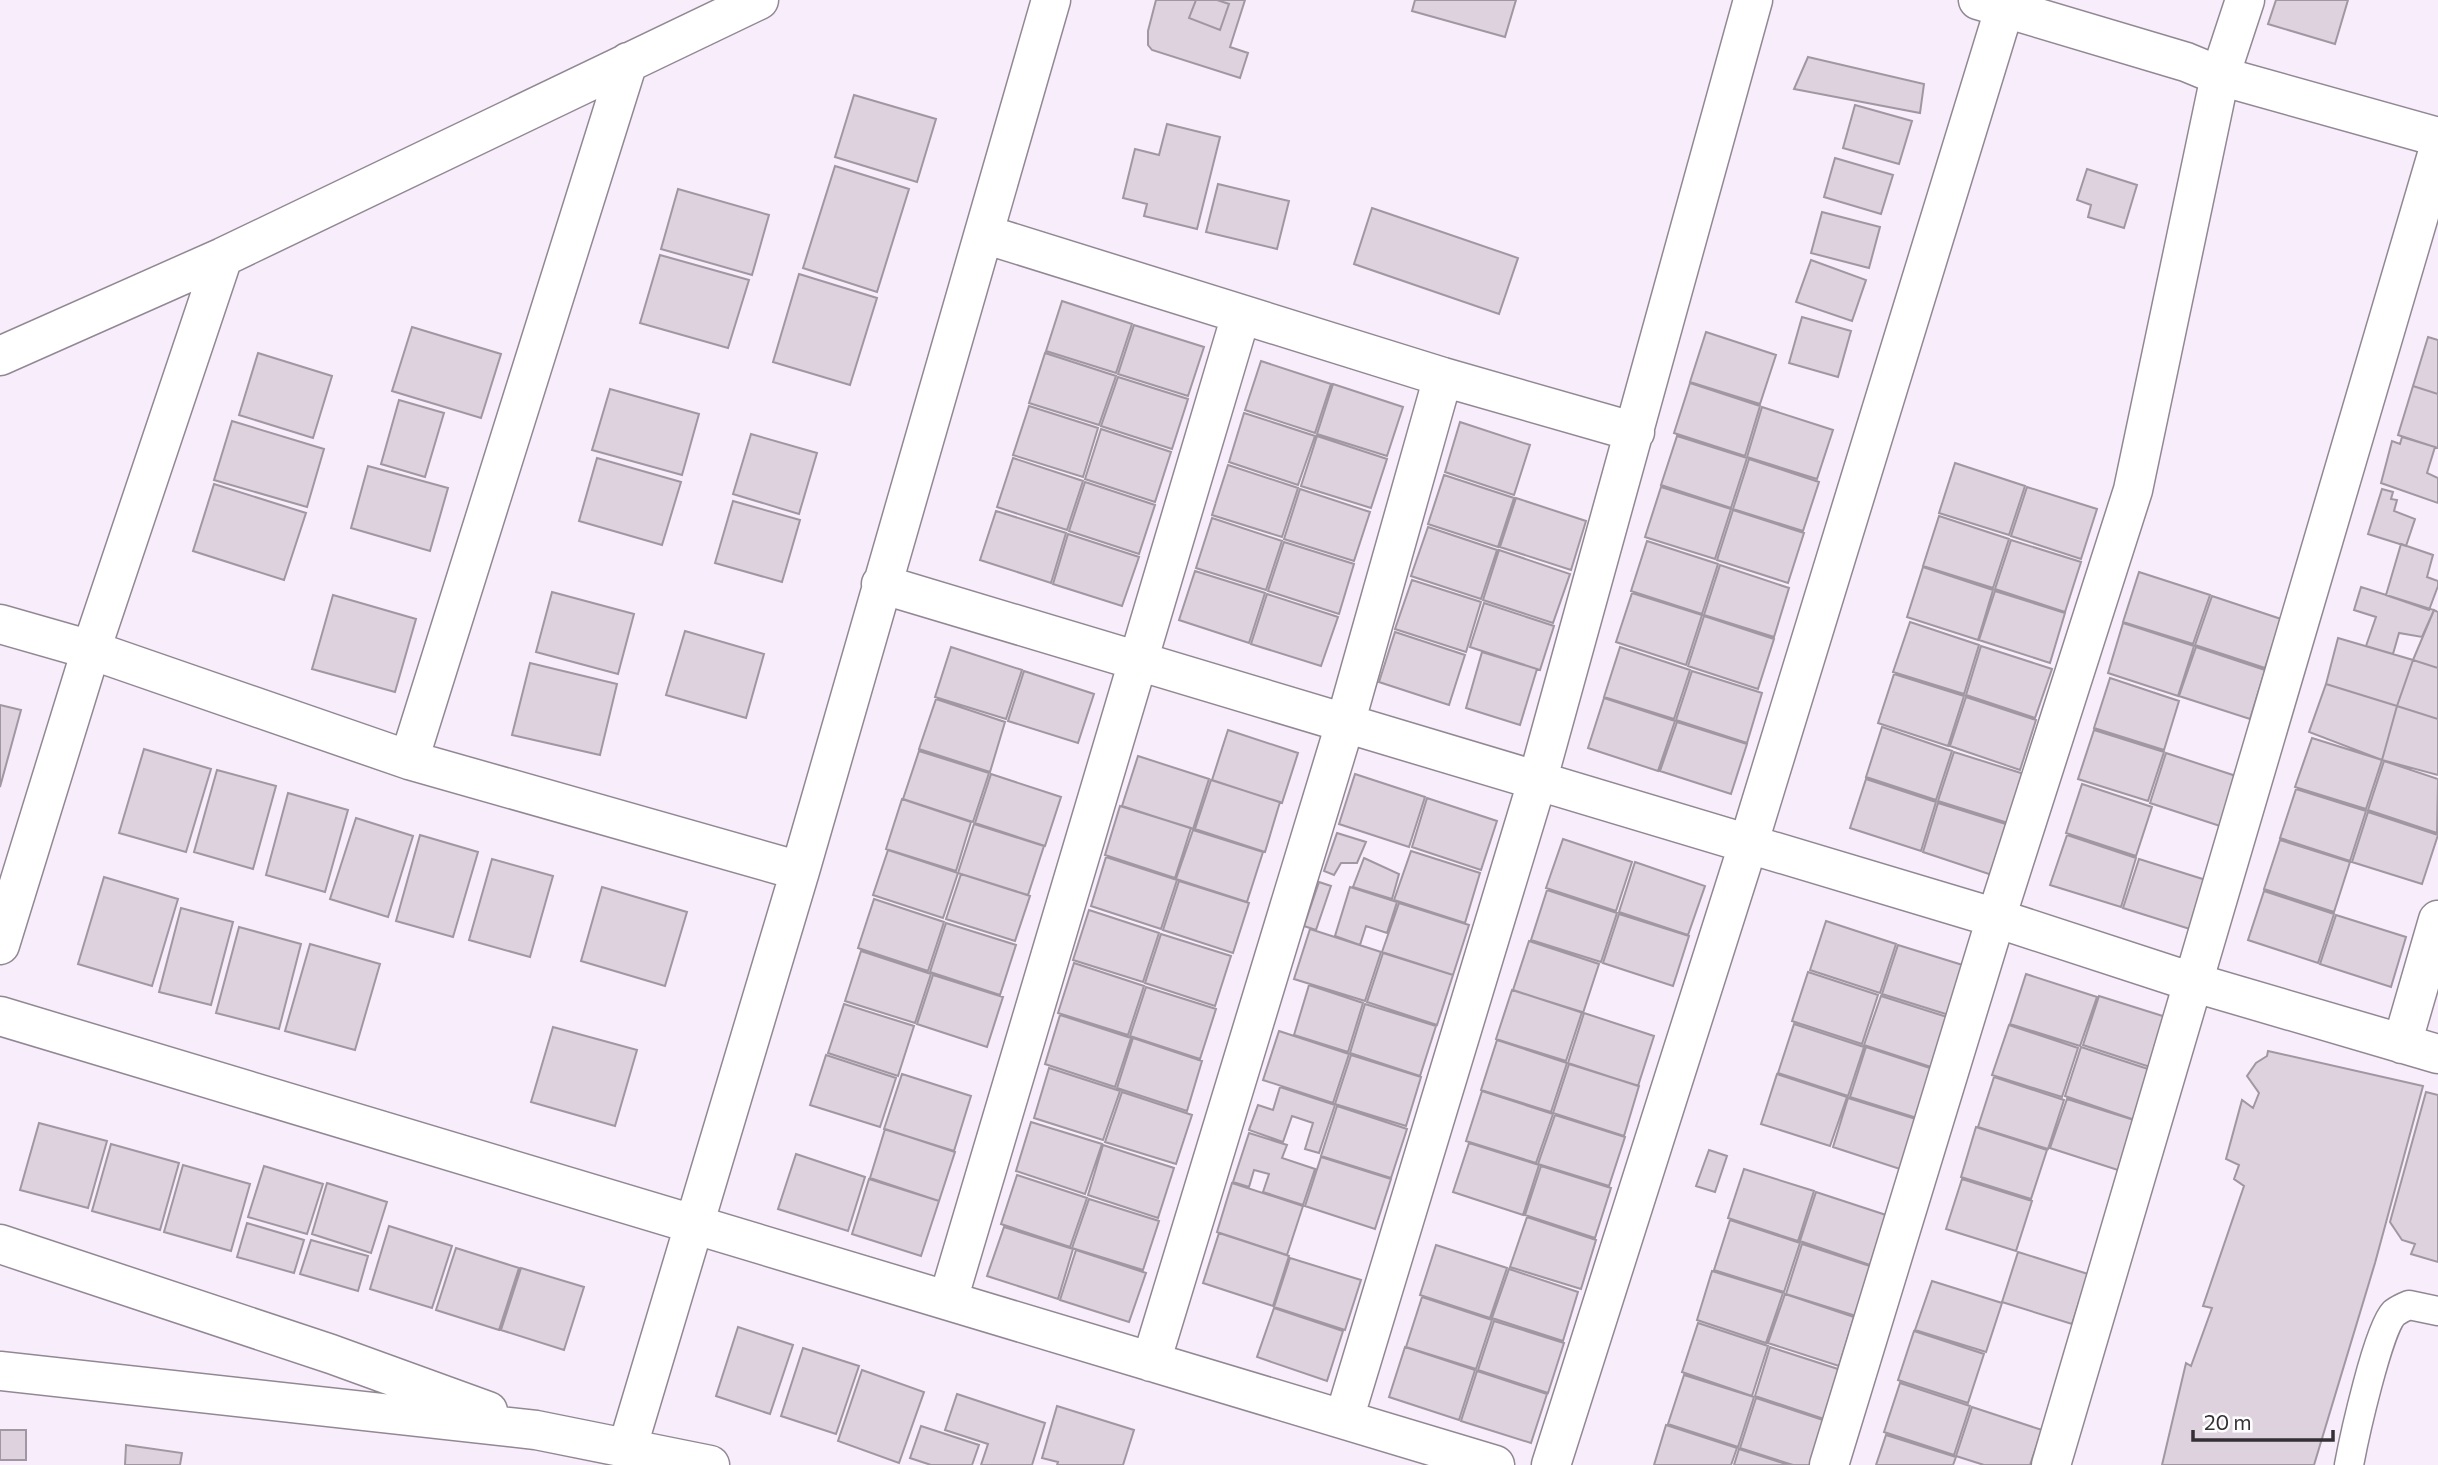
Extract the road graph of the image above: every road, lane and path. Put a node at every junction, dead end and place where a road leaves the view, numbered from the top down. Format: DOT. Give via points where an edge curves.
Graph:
graph roads {
  1 [pos="759,0"];
  2 [pos="1051,0"];
  3 [pos="1753,0"];
  4 [pos="2245,0"];
  5 [pos="1997,3"];
  6 [pos="628,62"];
  7 [pos="2220,76"];
  8 [pos="2438,137"];
  9 [pos="2438,151"];
  10 [pos="984,234"];
  11 [pos="223,257"];
  12 [pos="1241,315"];
  13 [pos="4,343"];
  14 [pos="1443,377"];
  15 [pos="1635,432"];
  16 [pos="881,584"];
  17 [pos="0,624"];
  18 [pos="91,650"];
  19 [pos="1138,661"];
  20 [pos="1345,723"];
  21 [pos="409,760"];
  22 [pos="1537,782"];
  23 [pos="1748,845"];
  24 [pos="800,871"];
  25 [pos="1996,918"];
  26 [pos="2438,920"];
  27 [pos="0,945"];
  28 [pos="2192,982"];
  29 [pos="0,1016"];
  30 [pos="2420,1049"];
  31 [pos="695,1224"];
  32 [pos="0,1244"];
  33 [pos="948,1300"];
  34 [pos="2438,1311"];
  35 [pos="1151,1362"];
  36 [pos="0,1371"];
  37 [pos="1344,1419"];
  38 [pos="536,1430"];
  39 [pos="627,1449"];
  40 [pos="710,1465"];
  41 [pos="1495,1465"];
  42 [pos="1551,1465"];
  43 [pos="1829,1465"];
  44 [pos="2051,1465"];
  45 [pos="2349,1465"];
  1 -- 6 [label="street"];
  2 -- 10 [label="street"];
  3 -- 15 [label="street"];
  4 -- 7 [label="street"];
  5 -- 7 [label="street"];
  5 -- 23 [label="street"];
  6 -- 11 [label="street"];
  6 -- 21 [label="street"];
  7 -- 8 [label="street"];
  7 -- 25 [label="street" via="2133,490"];
  9 -- 28 [label="street"];
  10 -- 12 [label="street"];
  10 -- 16 [label="street"];
  11 -- 13 [label="street"];
  11 -- 18 [label="street"];
  12 -- 14 [label="street"];
  12 -- 19 [label="street"];
  14 -- 15 [label="street"];
  14 -- 20 [label="street"];
  15 -- 22 [label="street"];
  16 -- 19 [label="street"];
  16 -- 24 [label="street"];
  17 -- 18 [label="street"];
  18 -- 21 [label="street"];
  18 -- 27 [label="street"];
  19 -- 20 [label="street"];
  19 -- 33 [label="street"];
  20 -- 22 [label="street"];
  20 -- 35 [label="street"];
  21 -- 24 [label="street"];
  22 -- 23 [label="street"];
  22 -- 37 [label="street"];
  23 -- 25 [label="street"];
  23 -- 42 [label="street"];
  24 -- 31 [label="street"];
  25 -- 28 [label="street"];
  25 -- 43 [label="street"];
  26 -- 30 [label="street"];
  28 -- 30 [label="street"];
  28 -- 44 [label="street"];
  29 -- 31 [label="street"];
  31 -- 33 [label="street"];
  31 -- 39 [label="street"];
  32 -- 38 [label="street" via="331,1354"];
  33 -- 35 [label="street"];
  34 -- 45 [label="lane" via="2409,1305 2394,1313 2382,1336"];
  35 -- 37 [label="street"];
  36 -- 38 [label="street"];
  37 -- 41 [label="street"];
  38 -- 39 [label="street"];
  39 -- 40 [label="street"];
}
